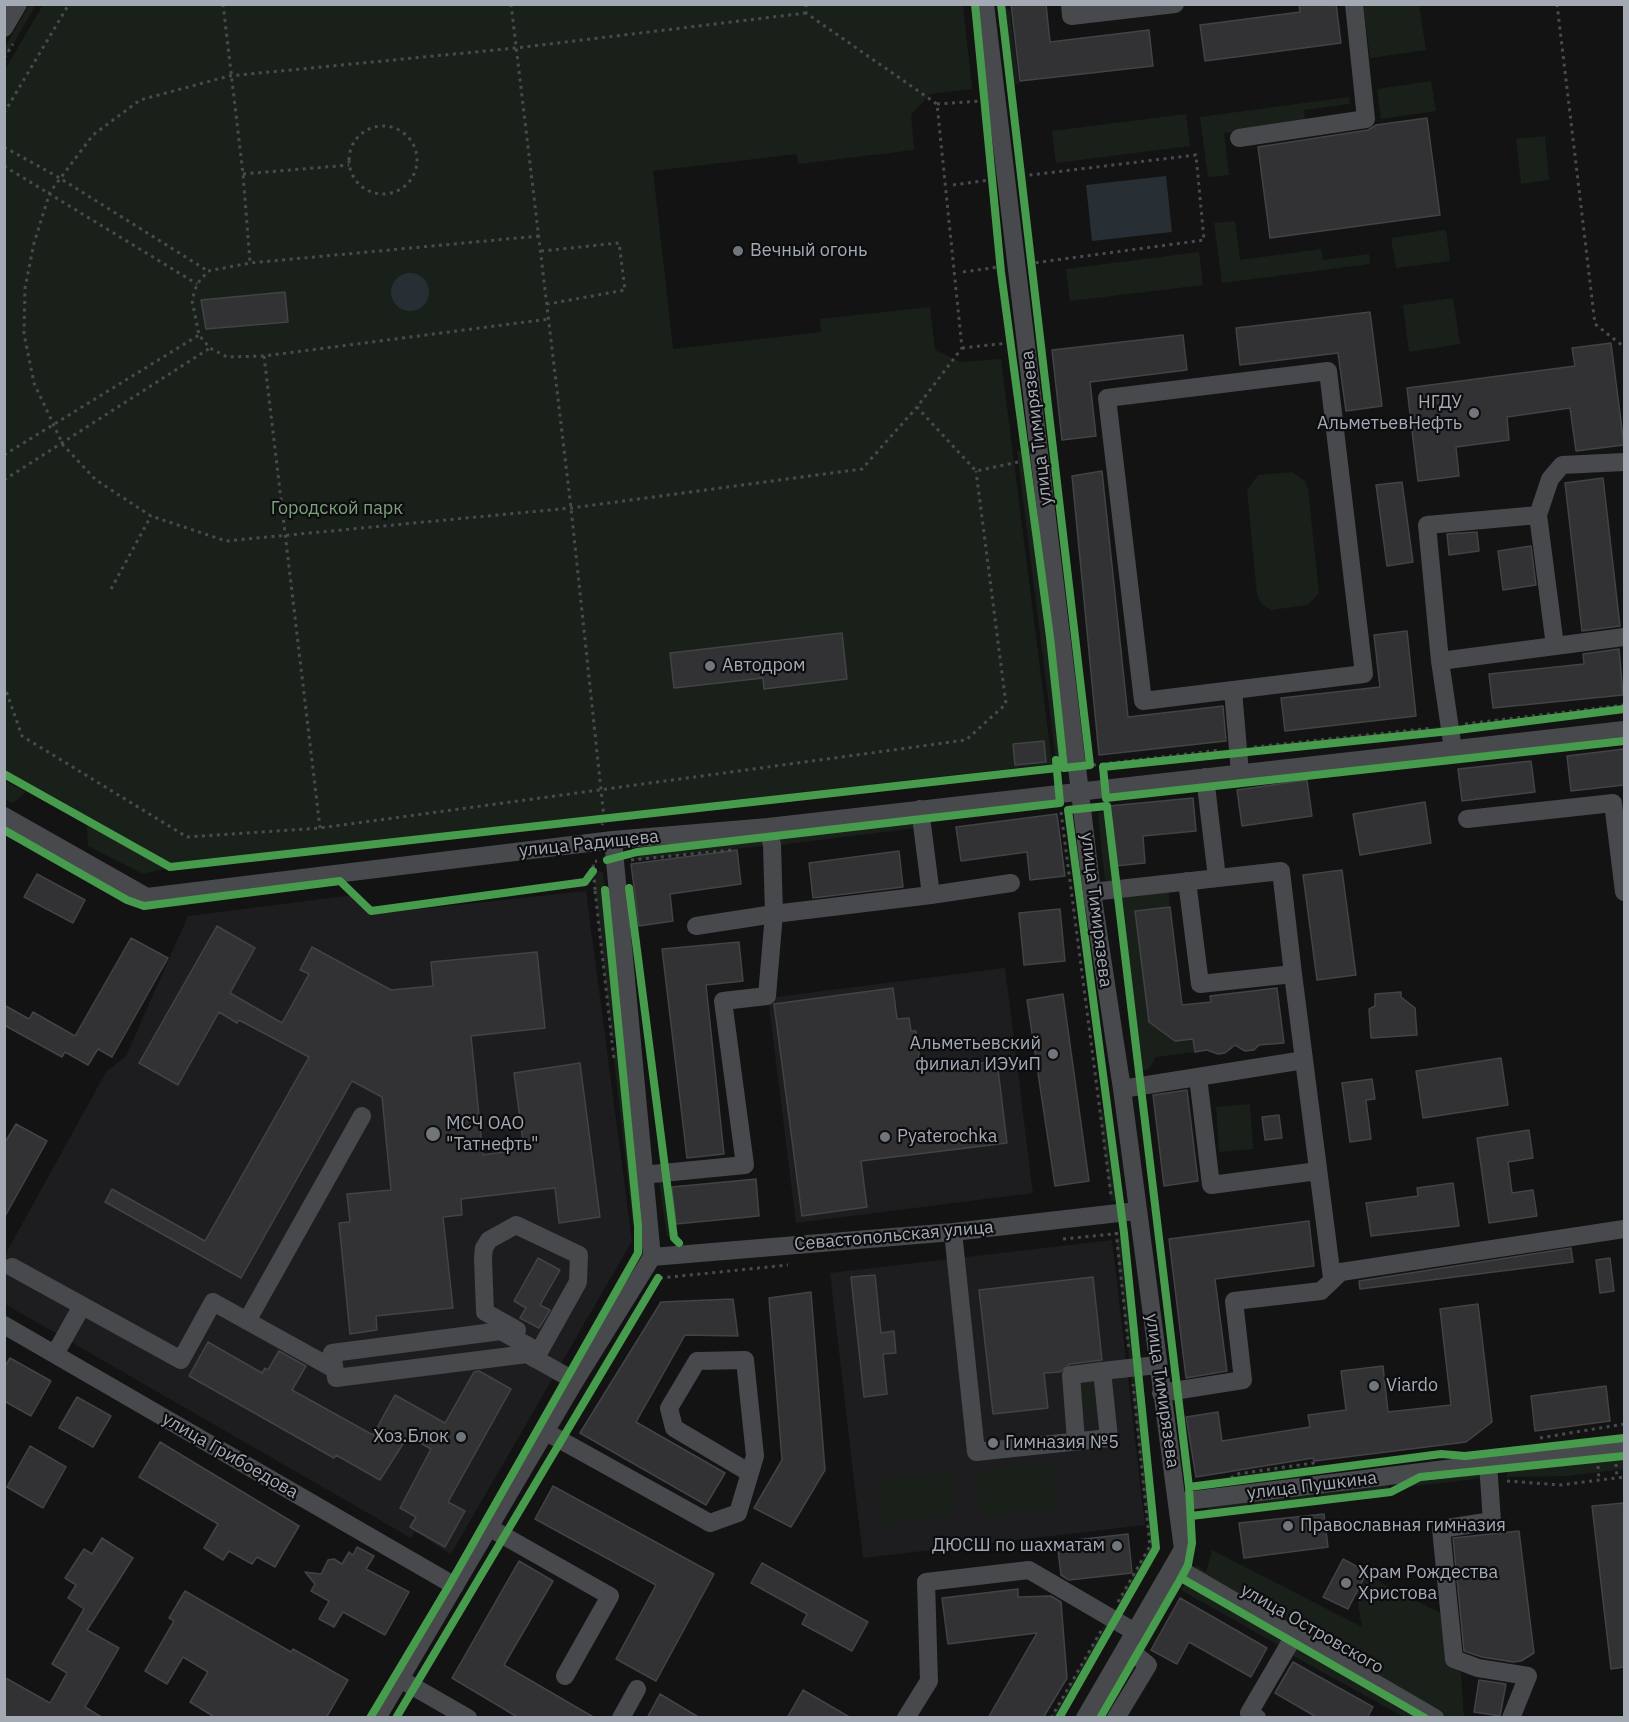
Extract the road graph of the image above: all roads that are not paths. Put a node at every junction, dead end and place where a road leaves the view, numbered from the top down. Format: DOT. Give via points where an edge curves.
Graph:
graph roads {
  1 [pos="18,4"];
  2 [pos="986,4"];
  3 [pos="1070,4"];
  4 [pos="1175,4"];
  5 [pos="1354,4"];
  6 [pos="7,33"];
  7 [pos="1239,138"];
  8 [pos="1624,462"];
  9 [pos="1538,515"];
  10 [pos="1624,637"];
  11 [pos="1555,646"];
  12 [pos="1440,661"];
  13 [pos="1233,690"];
  14 [pos="1624,730"];
  15 [pos="1451,735"];
  16 [pos="1240,773"];
  17 [pos="1205,777"];
  18 [pos="1078,803"];
  19 [pos="920,809"];
  20 [pos="4,816"];
  21 [pos="1467,819"];
  22 [pos="768,826"];
  23 [pos="606,828"];
  24 [pos="1217,878"];
  25 [pos="1187,881"];
  26 [pos="1011,883"];
  27 [pos="1624,891"];
  28 [pos="1092,892"];
  29 [pos="931,895"];
  30 [pos="774,914"];
  31 [pos="696,927"];
  32 [pos="1293,974"];
  33 [pos="1304,1060"];
  34 [pos="1198,1077"];
  35 [pos="1122,1089"];
  36 [pos="362,1116"];
  37 [pos="1318,1171"];
  38 [pos="642,1175"];
  39 [pos="1129,1212"];
  40 [pos="1624,1229"];
  41 [pos="953,1232"];
  42 [pos="652,1257"];
  43 [pos="12,1267"];
  44 [pos="1332,1278"];
  45 [pos="82,1306"];
  46 [pos="247,1321"];
  47 [pos="4,1325"];
  48 [pos="539,1351"];
  49 [pos="55,1354"];
  50 [pos="1158,1365"];
  51 [pos="334,1369"];
  52 [pos="1102,1371"];
  53 [pos="575,1381"];
  54 [pos="1161,1393"];
  55 [pos="546,1432"];
  56 [pos="1076,1441"];
  57 [pos="1624,1447"];
  58 [pos="1488,1472"];
  59 [pos="750,1473"];
  60 [pos="1178,1502"];
  61 [pos="490,1528"];
  62 [pos="1174,1566"];
  63 [pos="455,1586"];
  64 [pos="1294,1636"];
  65 [pos="1130,1640"];
  66 [pos="565,1676"];
  67 [pos="400,1679"];
  68 [pos="638,1689"];
  69 [pos="378,1718"];
  70 [pos="468,1718"];
  71 [pos="621,1718"];
  72 [pos="906,1718"];
  73 [pos="1085,1718"];
  74 [pos="1116,1718"];
  75 [pos="1257,1718"];
  76 [pos="1435,1718"];
  77 [pos="1511,1718"];
  1 -- 6 [label="street"];
  2 -- 18 [label="street, улица Тимирязева" via="1016,266 1085,761"];
  3 -- 4 [label="street" via="1071,16"];
  5 -- 7 [label="street" via="1366,119"];
  8 -- 9 [label="street" via="1562,465 1550,479"];
  9 -- 11 [label="street"];
  9 -- 12 [label="street" via="1428,525"];
  10 -- 11 [label="street"];
  11 -- 12 [label="street"];
  12 -- 15 [label="street"];
  13 -- 13 [label="street" via="1364,674 1328,371 1107,398 1143,701"];
  13 -- 16 [label="street"];
  14 -- 15 [label="street, улица Радищева"];
  15 -- 16 [label="street, улица Радищева"];
  16 -- 17 [label="street, улица Радищева"];
  17 -- 18 [label="street, улица Радищева" via="1105,788"];
  17 -- 24 [label="street"];
  18 -- 19 [label="street, улица Радищева"];
  18 -- 28 [label="street, улица Тимирязева"];
  19 -- 22 [label="street, улица Радищева"];
  19 -- 29 [label="street"];
  20 -- 23 [label="street, улица Радищева" via="147,897"];
  21 -- 27 [label="street" via="1613,803"];
  22 -- 23 [label="street, улица Радищева"];
  22 -- 30 [label="street"];
  23 -- 38 [label="street" via="620,858"];
  24 -- 25 [label="street"];
  24 -- 32 [label="street" via="1281,871"];
  25 -- 28 [label="street"];
  25 -- 32 [label="street" via="1200,984"];
  26 -- 29 [label="street"];
  28 -- 35 [label="street, улица Тимирязева"];
  29 -- 30 [label="street"];
  30 -- 31 [label="street"];
  30 -- 38 [label="street" via="767,996 723,1001 745,1165"];
  32 -- 33 [label="street"];
  33 -- 34 [label="street"];
  33 -- 37 [label="street"];
  34 -- 35 [label="street"];
  34 -- 37 [label="street" via="1211,1185"];
  35 -- 39 [label="street, улица Тимирязева"];
  36 -- 46 [label="street"];
  37 -- 44 [label="street"];
  38 -- 42 [label="street"];
  39 -- 41 [label="street, Севастопольская улица"];
  39 -- 50 [label="street, улица Тимирязева"];
  40 -- 44 [label="street" via="1341,1272"];
  41 -- 42 [label="street, Севастопольская улица"];
  41 -- 56 [label="street" via="976,1452"];
  42 -- 53 [label="street"];
  43 -- 45 [label="street"];
  44 -- 54 [label="street" via="1321,1291 1234,1300 1243,1380"];
  45 -- 46 [label="street" via="181,1360 213,1302"];
  45 -- 49 [label="street"];
  46 -- 51 [label="street"];
  47 -- 49 [label="street, улица Грибоедова"];
  48 -- 48 [label="street" via="578,1282 579,1255 516,1225 489,1240 484,1248 485,1312"];
  48 -- 51 [label="street" via="336,1378"];
  48 -- 51 [label="street" via="501,1331 332,1353"];
  48 -- 53 [label="street"];
  49 -- 63 [label="street, улица Грибоедова"];
  50 -- 52 [label="street"];
  50 -- 54 [label="street, улица Тимирязева"];
  52 -- 56 [label="street" via="1071,1375"];
  52 -- 56 [label="street" via="1109,1438"];
  53 -- 55 [label="street"];
  54 -- 60 [label="street, улица Тимирязева"];
  55 -- 59 [label="street" via="710,1523 738,1513"];
  55 -- 61 [label="street"];
  57 -- 58 [label="street, улица Пушкина"];
  58 -- 60 [label="street, улица Пушкина"];
  58 -- 77 [label="street" via="1492,1521 1441,1529 1442,1541 1454,1659 1478,1668 1528,1676"];
  59 -- 59 [label="street" via="755,1456 745,1360 697,1361 669,1408 674,1428"];
  60 -- 62 [label="street, улица Тимирязева" via="1183,1550"];
  61 -- 63 [label="street"];
  61 -- 66 [label="street" via="610,1596"];
  62 -- 64 [label="street, улица Островского"];
  62 -- 65 [label="street, улица Тимирязева"];
  63 -- 67 [label="street"];
  64 -- 75 [label="street" via="1249,1713"];
  64 -- 76 [label="street, улица Островского"];
  65 -- 72 [label="street" via="1112,1619 1029,1570 926,1582 929,1681"];
  65 -- 73 [label="street, улица Тимирязева"];
  65 -- 74 [label="street" via="1148,1665"];
  67 -- 69 [label="street"];
  67 -- 70 [label="street"];
  68 -- 71 [label="street"];
}
